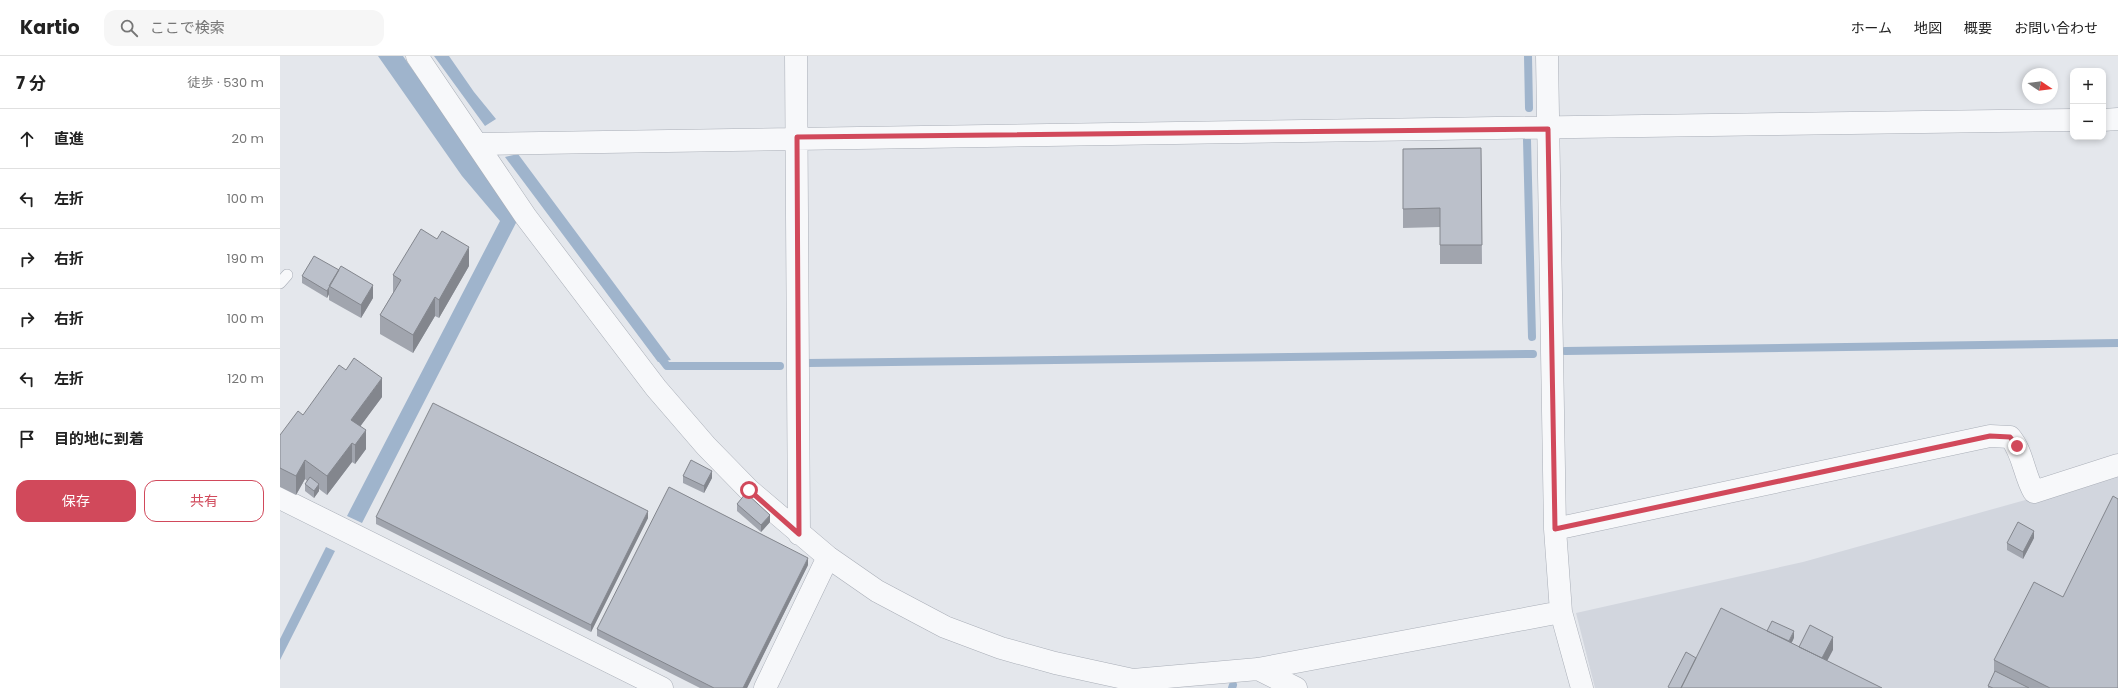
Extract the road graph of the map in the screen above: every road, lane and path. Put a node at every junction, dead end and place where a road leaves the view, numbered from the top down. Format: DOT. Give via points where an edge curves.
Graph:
graph roads {
  1 [pos="417,56"];
  2 [pos="796,56"];
  3 [pos="1547,56"];
  4 [pos="2070,120"];
  5 [pos="2106,120"];
  6 [pos="2118,120"];
  7 [pos="1548,129"];
  8 [pos="797,137"];
  9 [pos="477,144"];
  10 [pos="2118,465"];
  11 [pos="280,498"];
  12 [pos="1555,529"];
  13 [pos="799,534"];
  14 [pos="828,557"];
  15 [pos="1561,612"];
  16 [pos="1258,669"];
  17 [pos="662,688"];
  18 [pos="765,688"];
  19 [pos="1296,688"];
  20 [pos="1582,688"];
  1 -- 9 [label="street"];
  2 -- 8 [label="street"];
  3 -- 7 [label="street"];
  4 -- 7 [label="street"];
  5 -- 6 [label="street"];
  7 -- 8 [label="street"];
  7 -- 12 [label="street"];
  8 -- 9 [label="street"];
  8 -- 13 [label="street"];
  9 -- 13 [label="street" via="526,217 656,388 706,446 749,490"];
  10 -- 12 [label="street" via="2034,492 2026,479 2017,446 2010,437 1990,436"];
  11 -- 17 [label="street"];
  12 -- 15 [label="street"];
  13 -- 14 [label="street"];
  14 -- 16 [label="street" via="877,591 945,627 1001,648 1055,663 1133,680"];
  14 -- 18 [label="street"];
  15 -- 16 [label="street"];
  15 -- 20 [label="street"];
  16 -- 19 [label="street"];
}
